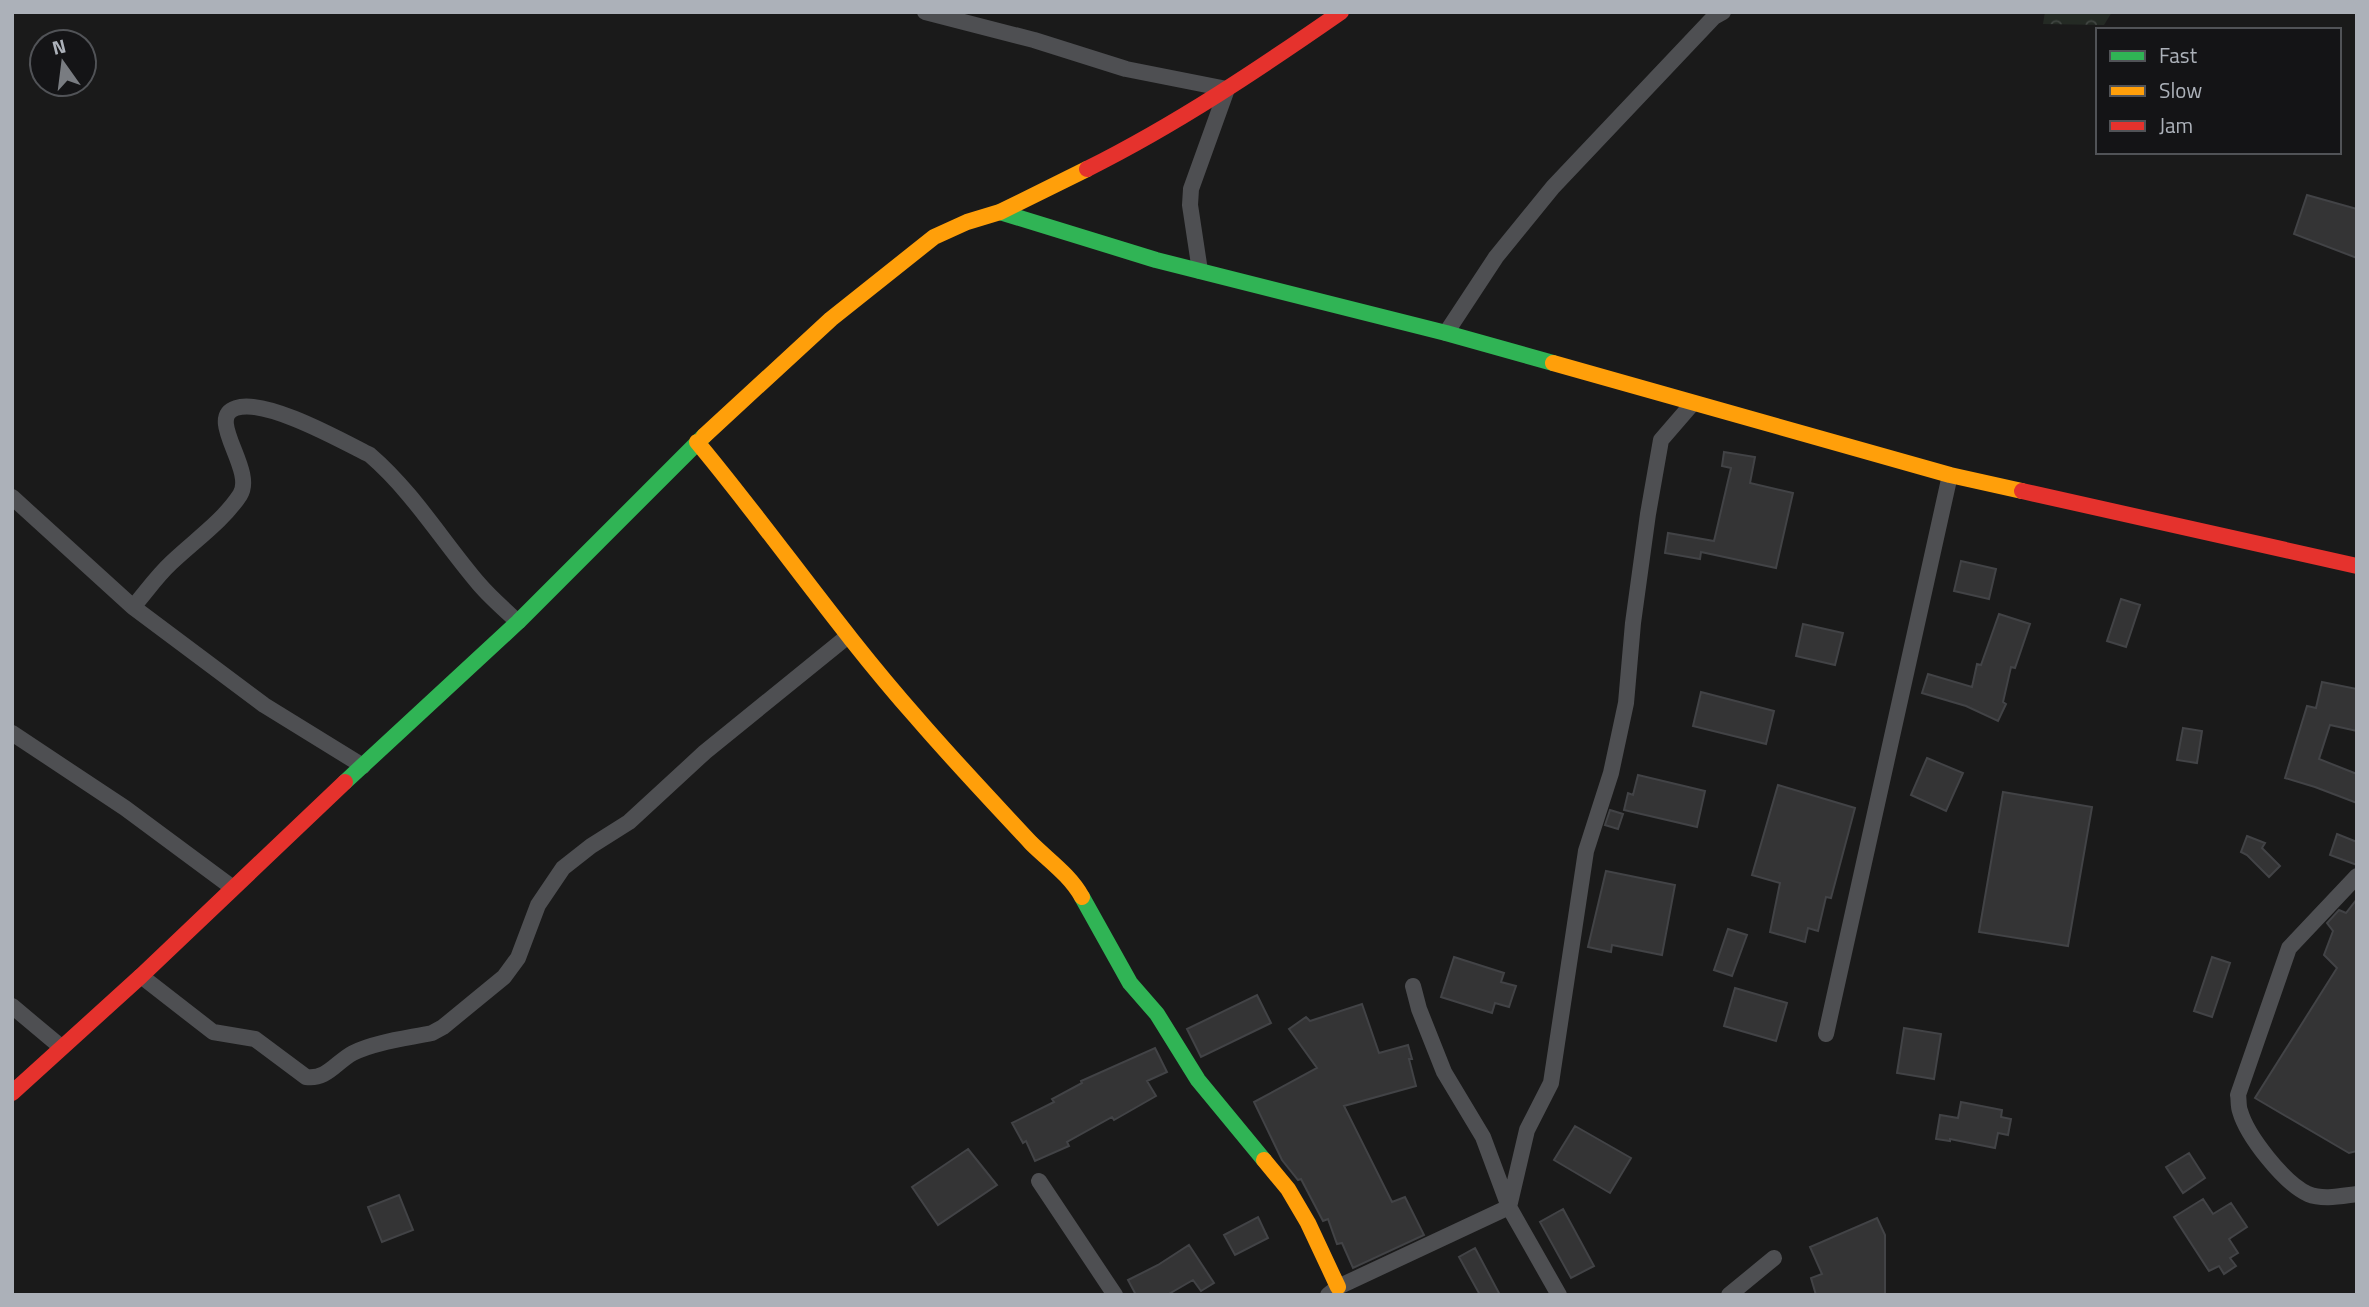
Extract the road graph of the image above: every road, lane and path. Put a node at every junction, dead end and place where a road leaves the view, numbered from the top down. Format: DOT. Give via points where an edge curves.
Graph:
graph roads {
  1 [pos="925,12"];
  2 [pos="1341,12"];
  3 [pos="1723,12"];
  4 [pos="1227,89"];
  5 [pos="1000,212"];
  6 [pos="1200,271"];
  7 [pos="1446,333"];
  8 [pos="1693,404"];
  9 [pos="697,442"];
  10 [pos="1950,475"];
  11 [pos="12,497"];
  12 [pos="2357,566"];
  13 [pos="133,607"];
  14 [pos="518,622"];
  15 [pos="848,636"];
  16 [pos="12,733"];
  17 [pos="362,766"];
  18 [pos="2357,876"];
  19 [pos="233,888"];
  20 [pos="141,976"];
  21 [pos="1413,986"];
  22 [pos="12,1006"];
  23 [pos="1826,1034"];
  24 [pos="61,1047"];
  25 [pos="12,1093"];
  26 [pos="1039,1181"];
  27 [pos="2357,1194"];
  28 [pos="1509,1207"];
  29 [pos="1774,1258"];
  30 [pos="1333,1291"];
  31 [pos="1115,1295"];
  32 [pos="1559,1295"];
  33 [pos="1729,1295"];
  1 -- 4 [label="street" via="1126,69"];
  2 -- 4 [label="street"];
  3 -- 7 [label="street" via="1553,187 1496,257"];
  4 -- 5 [label="street" via="1137,144"];
  4 -- 6 [label="street" via="1191,189"];
  5 -- 6 [label="street"];
  5 -- 9 [label="street" via="934,237 831,319"];
  6 -- 7 [label="street"];
  7 -- 8 [label="street"];
  8 -- 10 [label="street"];
  8 -- 28 [label="street" via="1661,440 1644,541 1626,703 1611,773 1586,851 1551,1083 1527,1130"];
  9 -- 14 [label="street"];
  9 -- 15 [label="street"];
  10 -- 12 [label="street"];
  10 -- 23 [label="street"];
  11 -- 13 [label="street"];
  13 -- 14 [label="street" via="240,495 244,475 226,433 225,419 235,408 250,407 272,409 370,455 481,586"];
  13 -- 17 [label="street" via="264,705"];
  14 -- 17 [label="street"];
  15 -- 20 [label="street" via="705,752 629,822 563,869 538,905 519,958 504,977 443,1027 360,1050 323,1075 306,1077 255,1039 213,1032"];
  15 -- 30 [label="street" via="971,779 1075,886 1130,983 1157,1014 1198,1080 1300,1207"];
  16 -- 19 [label="street"];
  17 -- 19 [label="street"];
  18 -- 27 [label="street" via="2289,948 2238,1094 2240,1111 2258,1146 2287,1178 2308,1194 2328,1198"];
  19 -- 20 [label="street"];
  20 -- 24 [label="street"];
  21 -- 28 [label="street" via="1444,1072 1483,1137"];
  22 -- 24 [label="street"];
  24 -- 25 [label="street"];
  26 -- 31 [label="street"];
  28 -- 30 [label="street"];
  28 -- 32 [label="street"];
  29 -- 33 [label="street"];
}
